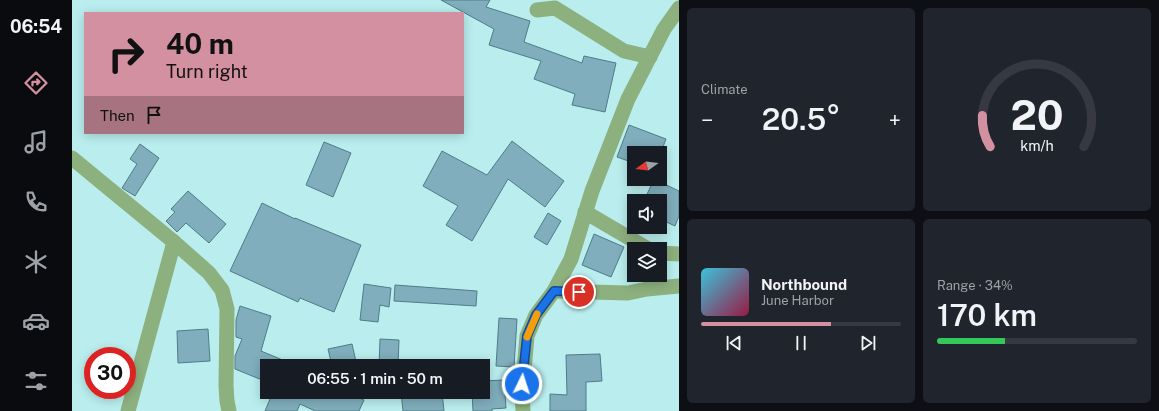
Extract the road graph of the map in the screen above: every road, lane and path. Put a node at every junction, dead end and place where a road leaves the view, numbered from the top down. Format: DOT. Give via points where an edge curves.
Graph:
graph roads {
  1 [pos="679,8"];
  2 [pos="537,10"];
  3 [pos="650,57"];
  4 [pos="72,158"];
  5 [pos="585,212"];
  6 [pos="174,242"];
  7 [pos="636,242"];
  8 [pos="667,253"];
  9 [pos="679,254"];
  10 [pos="679,286"];
  11 [pos="554,291"];
  12 [pos="128,411"];
  13 [pos="229,411"];
  14 [pos="523,411"];
  1 -- 3 [label="street" via="664,29"];
  2 -- 3 [label="street" via="555,8 624,51"];
  3 -- 5 [label="street" via="628,99"];
  4 -- 6 [label="street"];
  5 -- 7 [label="street"];
  5 -- 11 [label="street" via="571,259"];
  6 -- 12 [label="street"];
  6 -- 13 [label="street" via="209,274 222,290 227,309 226,386"];
  8 -- 9 [label="street"];
  10 -- 11 [label="street" via="628,293"];
  11 -- 14 [label="street" via="536,315 527,336"];
}
